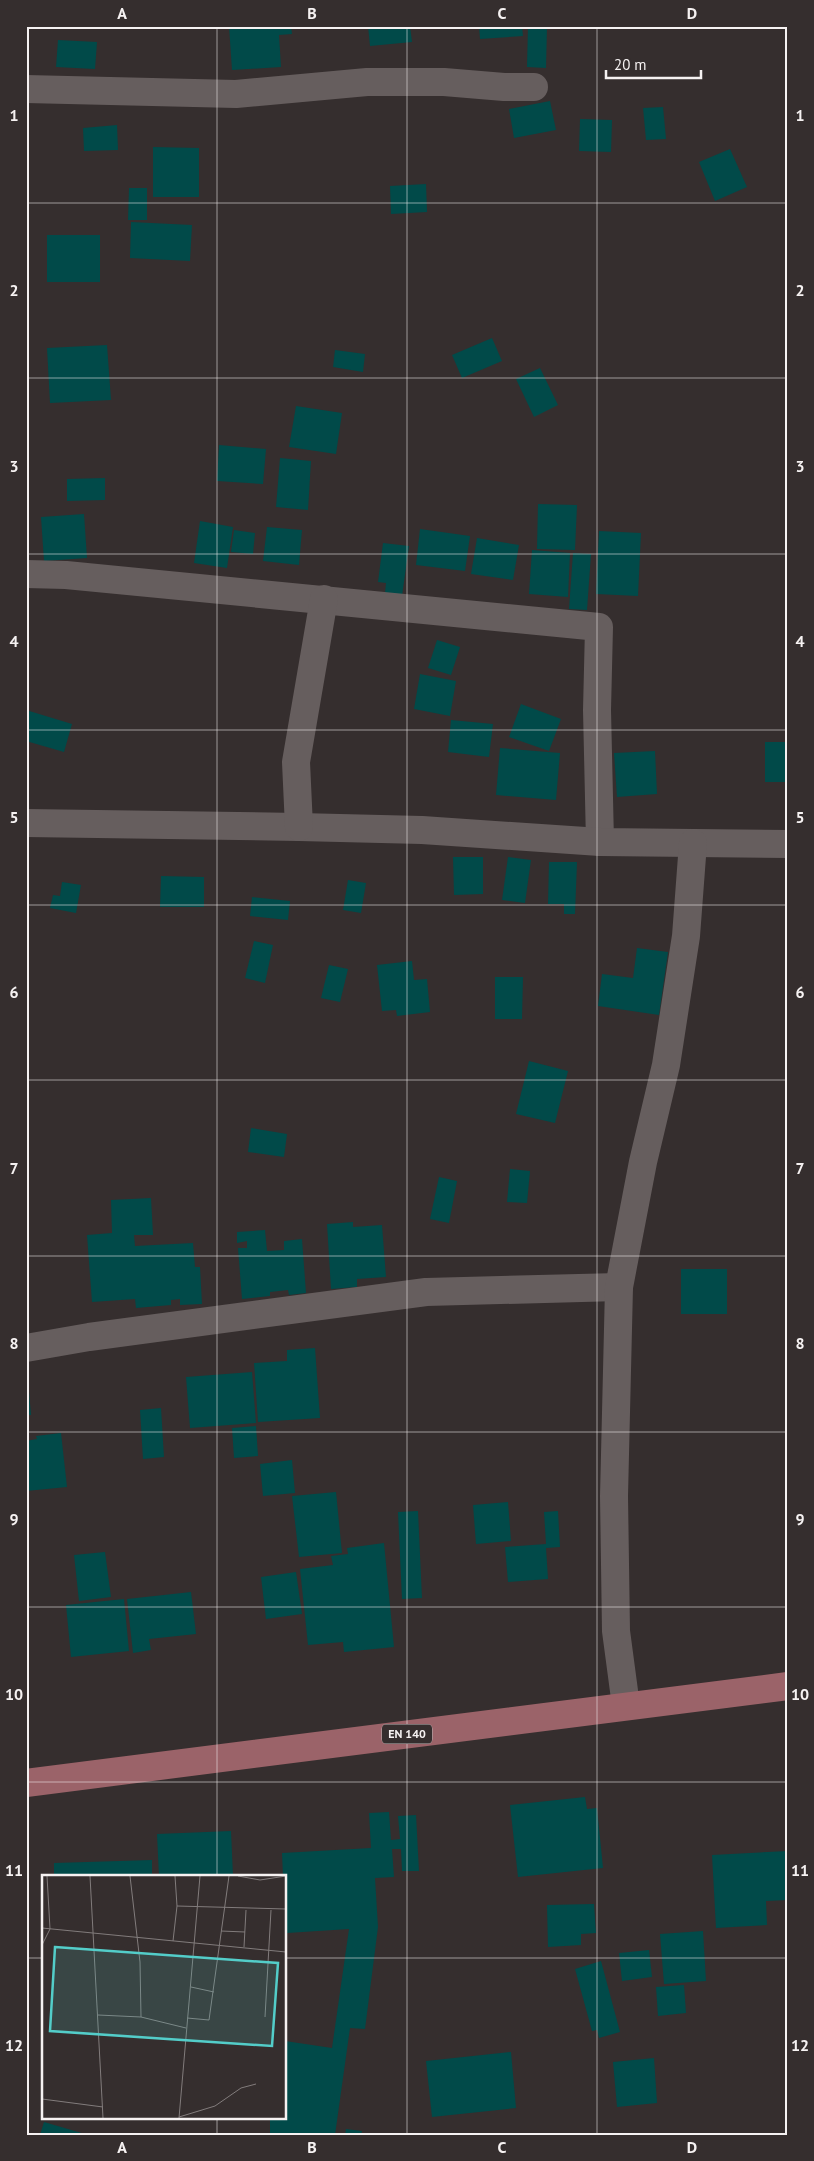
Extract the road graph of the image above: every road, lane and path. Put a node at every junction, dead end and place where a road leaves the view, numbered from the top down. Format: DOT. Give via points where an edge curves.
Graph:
graph roads {
  1 [pos="534,86"];
  2 [pos="26,89"];
  3 [pos="26,574"];
  4 [pos="324,599"];
  5 [pos="26,823"];
  6 [pos="299,827"];
  7 [pos="600,842"];
  8 [pos="693,843"];
  9 [pos="788,844"];
  10 [pos="619,1287"];
  11 [pos="26,1348"];
  12 [pos="788,1686"];
  13 [pos="626,1706"];
  14 [pos="26,1783"];
  1 -- 2 [label="street" via="367,82 236,94"];
  3 -- 4 [label="street"];
  4 -- 6 [label="street" via="296,762"];
  4 -- 7 [label="street" via="599,628"];
  5 -- 6 [label="street"];
  6 -- 7 [label="street" via="422,830"];
  7 -- 8 [label="street"];
  8 -- 9 [label="street"];
  8 -- 10 [label="street" via="686,936 666,1065"];
  10 -- 11 [label="street" via="426,1292"];
  10 -- 13 [label="street" via="614,1496 616,1631"];
  12 -- 13 [label="main road, EN 140"];
  13 -- 14 [label="main road, EN 140"];
}
